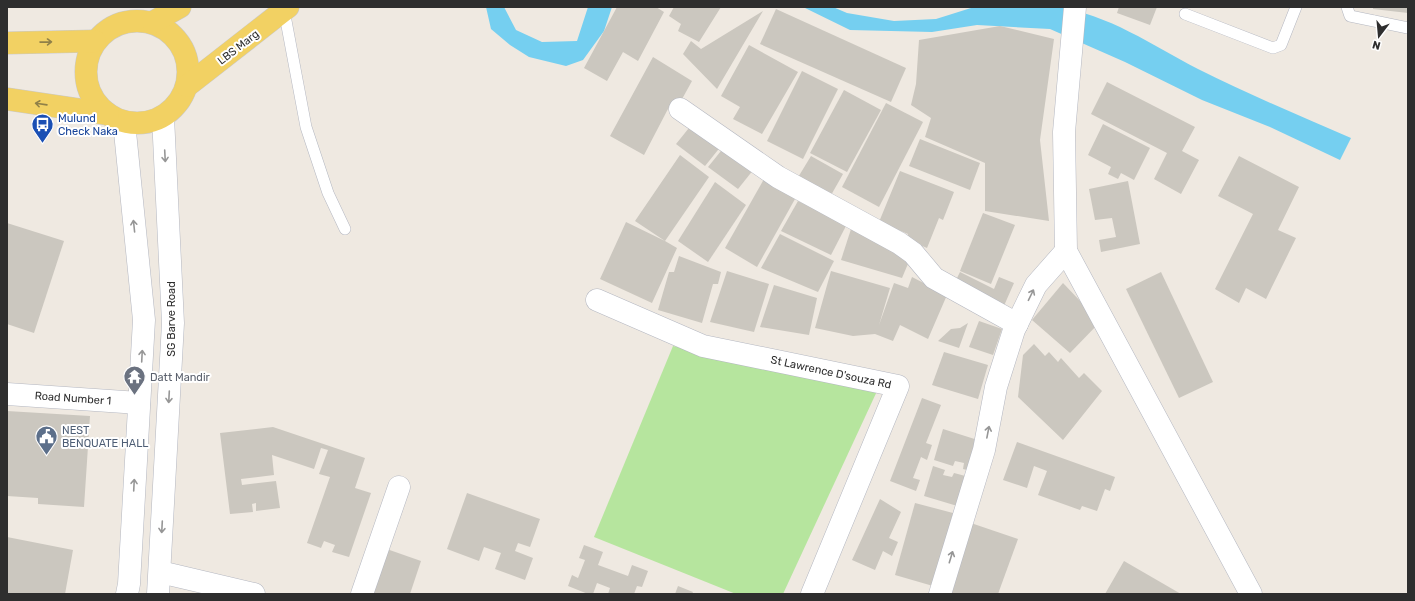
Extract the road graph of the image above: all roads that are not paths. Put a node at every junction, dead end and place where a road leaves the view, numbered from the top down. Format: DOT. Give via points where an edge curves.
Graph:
graph roads {
  1 [pos="180,7"];
  2 [pos="1075,7"];
  3 [pos="1296,7"];
  4 [pos="1346,7"];
  5 [pos="286,9"];
  6 [pos="1185,14"];
  7 [pos="153,22"];
  8 [pos="1408,28"];
  9 [pos="95,41"];
  10 [pos="7,43"];
  11 [pos="187,86"];
  12 [pos="7,99"];
  13 [pos="680,109"];
  14 [pos="163,117"];
  15 [pos="116,118"];
  16 [pos="345,229"];
  17 [pos="1066,251"];
  18 [pos="597,300"];
  19 [pos="1017,324"];
  20 [pos="7,394"];
  21 [pos="139,403"];
  22 [pos="399,487"];
  23 [pos="160,572"];
  24 [pos="127,594"];
  25 [pos="158,594"];
  26 [pos="254,594"];
  27 [pos="362,594"];
  28 [pos="812,594"];
  29 [pos="940,594"];
  30 [pos="1251,594"];
  1 -- 7 [label="main road"];
  2 -- 17 [label="street" via="1064,132"];
  3 -- 6 [label="lane" via="1281,46 1273,48"];
  4 -- 8 [label="lane" via="1350,16"];
  5 -- 11 [label="main road, LBS Marg"];
  5 -- 16 [label="lane" via="306,127 328,193"];
  7 -- 9 [label="main road" via="129,20 112,26"];
  7 -- 11 [label="main road" via="171,32 183,48 189,64"];
  10 -- 9 [label="main road, one-way"];
  9 -- 15 [label="main road" via="87,59 86,77 92,97"];
  11 -- 14 [label="main road" via="177,105"];
  15 -- 12 [label="main road, one-way"];
  13 -- 19 [label="street" via="778,178 899,243 913,253 934,278 947,287"];
  14 -- 15 [label="main road" via="141,123"];
  14 -- 23 [label="street, SG Barve Road, one-way" via="173,323"];
  21 -- 15 [label="street, one-way" via="144,320"];
  19 -- 17 [label="street, one-way" via="1036,285"];
  17 -- 30 [label="street"];
  18 -- 28 [label="street, St Lawrence D'souza Rd" via="703,346 898,386"];
  29 -- 19 [label="street, one-way" via="984,450 996,387"];
  20 -- 21 [label="street, Road Number 1"];
  24 -- 21 [label="street, one-way"];
  22 -- 27 [label="street"];
  23 -- 25 [label="street, SG Barve Road"];
  23 -- 26 [label="street"];
}
